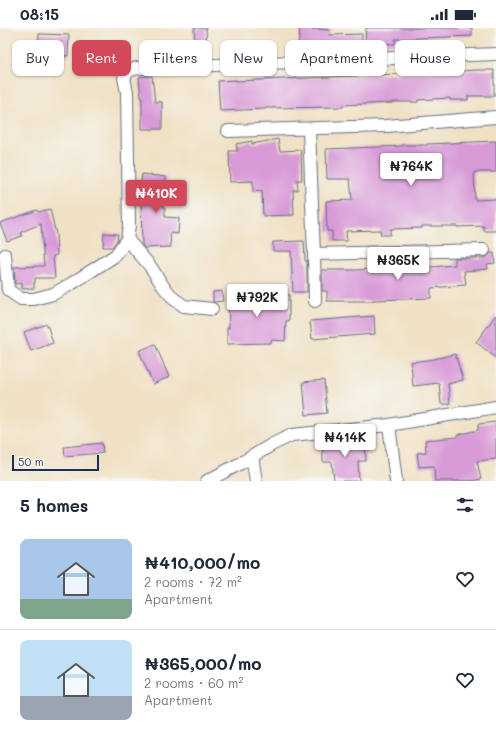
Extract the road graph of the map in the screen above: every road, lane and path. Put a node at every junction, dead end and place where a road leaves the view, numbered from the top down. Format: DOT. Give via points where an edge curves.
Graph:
graph roads {
  1 [pos="496,54"];
  2 [pos="496,117"];
  3 [pos="309,129"];
  4 [pos="228,131"];
  5 [pos="127,239"];
  6 [pos="484,250"];
  7 [pos="314,254"];
  8 [pos="5,255"];
  9 [pos="315,301"];
  10 [pos="212,309"];
  11 [pos="496,407"];
  12 [pos="389,425"];
  13 [pos="252,456"];
  14 [pos="207,481"];
  15 [pos="256,481"];
  16 [pos="396,481"];
  1 -- 5 [label="street" via="137,68 128,71 124,78 127,92"];
  2 -- 3 [label="street"];
  3 -- 4 [label="street"];
  3 -- 7 [label="street"];
  5 -- 8 [label="street" via="116,255 78,280 53,294 34,299 21,299 8,290"];
  5 -- 10 [label="street" via="174,299 184,306"];
  6 -- 7 [label="street"];
  7 -- 9 [label="street"];
  11 -- 12 [label="street"];
  12 -- 13 [label="street" via="292,435"];
  12 -- 16 [label="street"];
  13 -- 14 [label="street"];
  13 -- 15 [label="street"];
}
